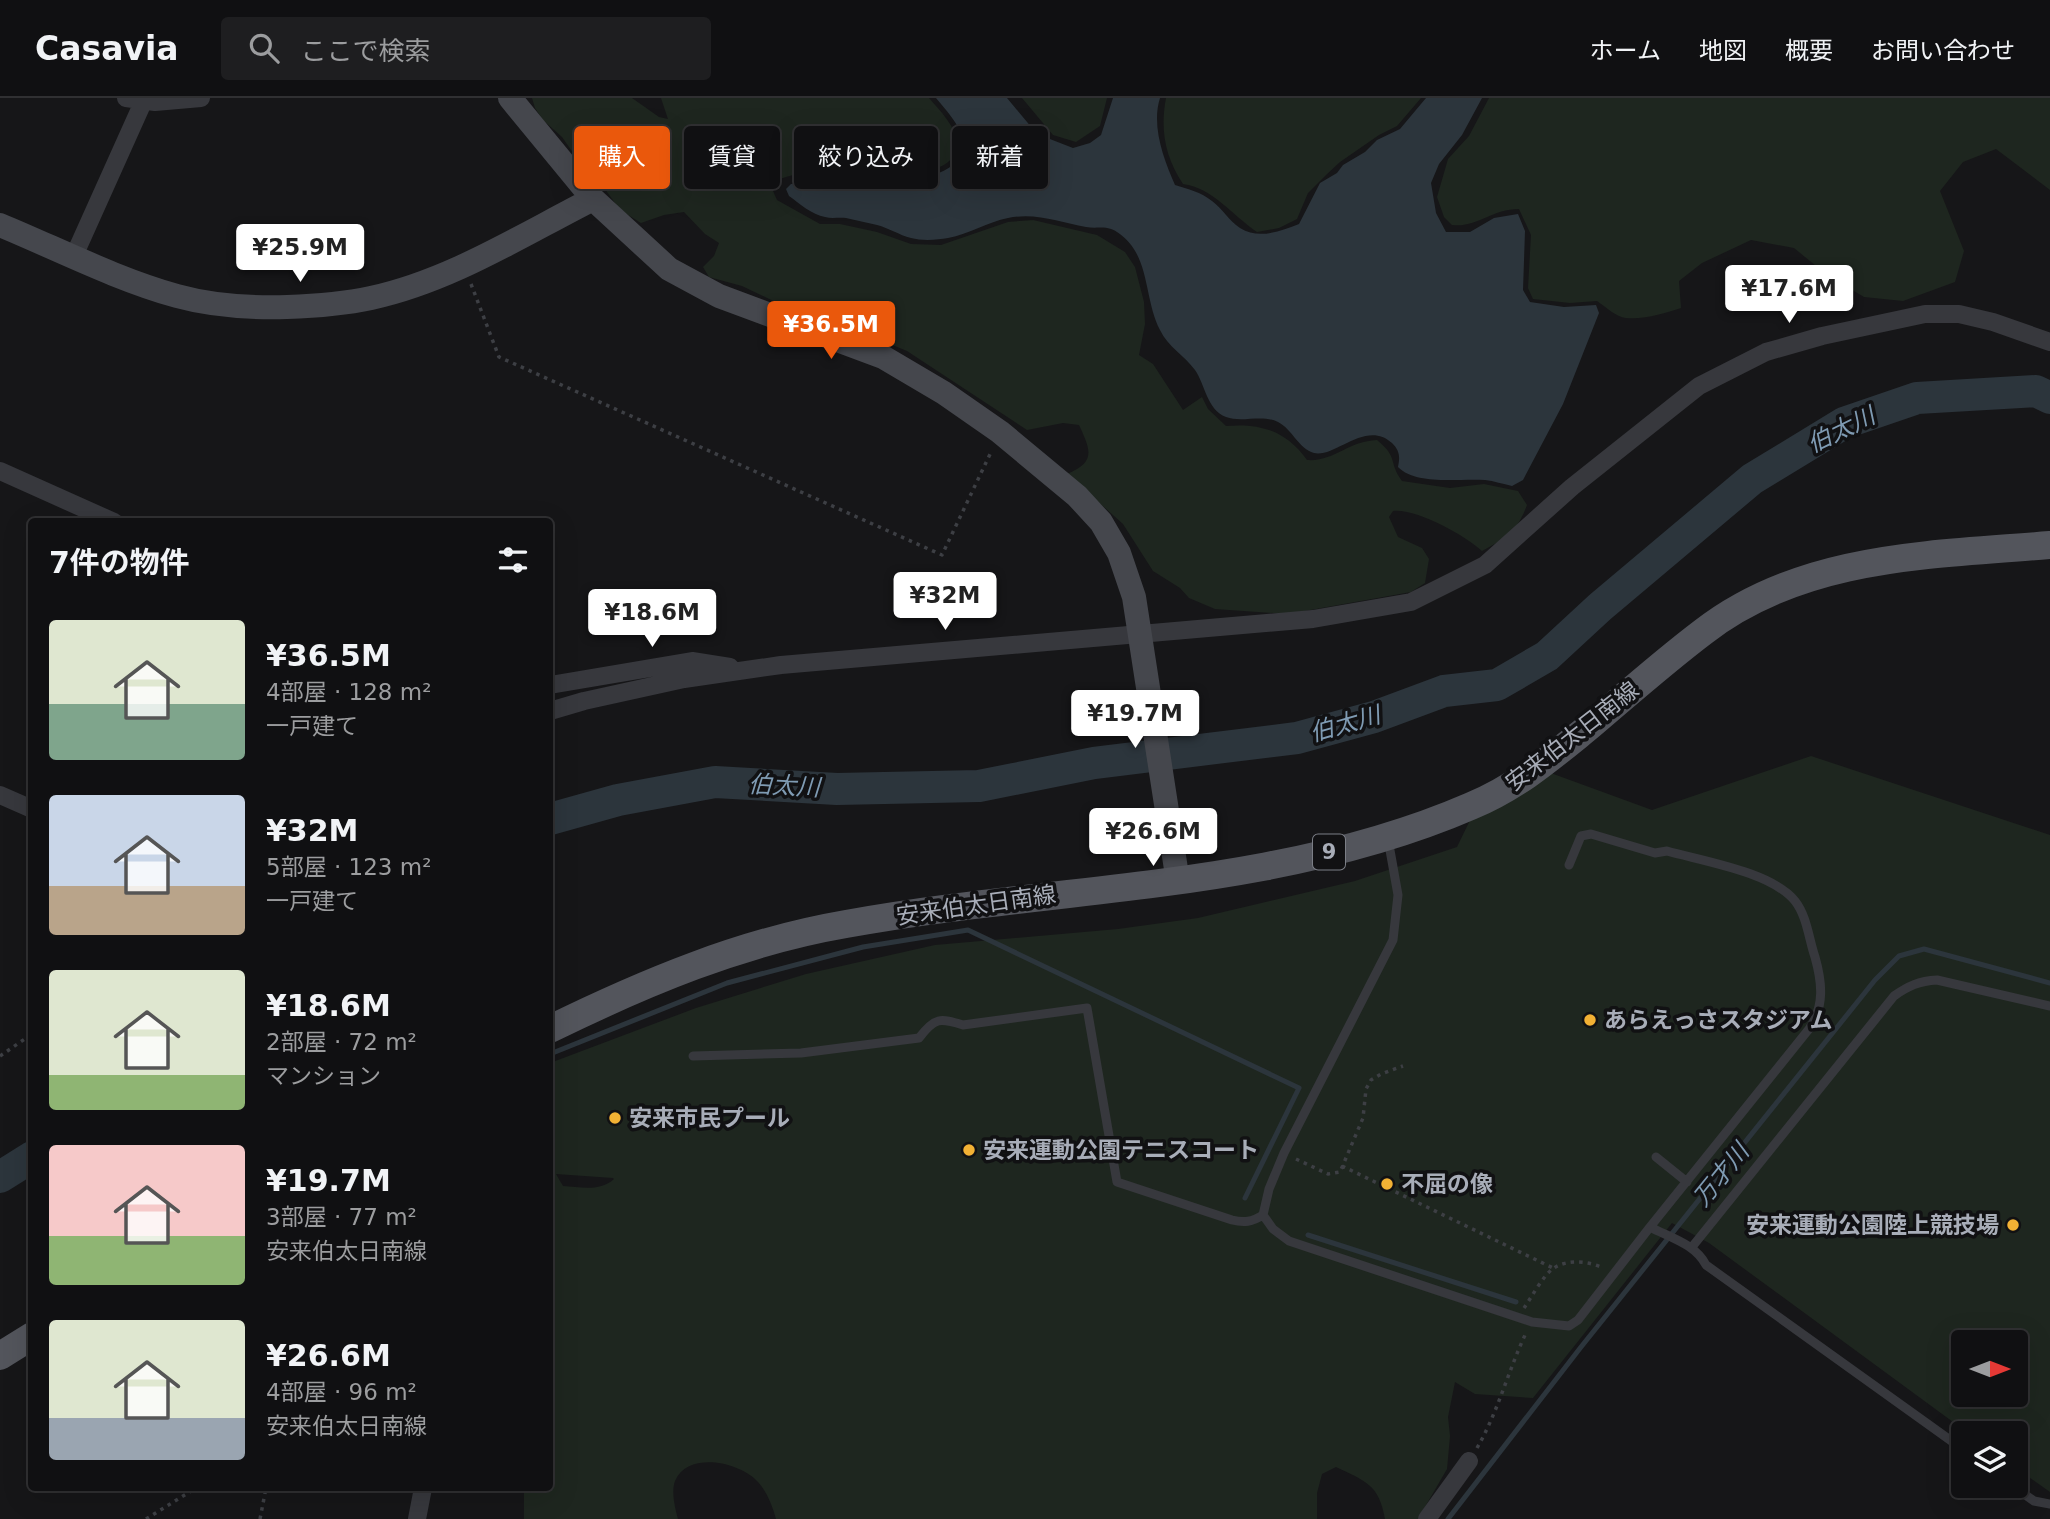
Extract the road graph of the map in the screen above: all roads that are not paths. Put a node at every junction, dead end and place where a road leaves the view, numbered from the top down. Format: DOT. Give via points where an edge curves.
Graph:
graph roads {
  1 [pos="201,98"];
  2 [pos="510,98"];
  3 [pos="135,99"];
  4 [pos="593,199"];
  5 [pos="0,225"];
  6 [pos="74,256"];
  7 [pos="2050,342"];
  8 [pos="0,471"];
  9 [pos="105,518"];
  10 [pos="2050,545"];
  11 [pos="1142,640"];
  12 [pos="754,670"];
  13 [pos="553,685"];
  14 [pos="553,710"];
  15 [pos="0,795"];
  16 [pos="28,807"];
  17 [pos="1388,837"];
  18 [pos="1569,865"];
  19 [pos="1178,881"];
  20 [pos="2050,1006"];
  21 [pos="553,1028"];
  22 [pos="693,1056"];
  23 [pos="1656,1157"];
  24 [pos="1687,1182"];
  25 [pos="1263,1215"];
  26 [pos="1650,1227"];
  27 [pos="1692,1247"];
  28 [pos="28,1338"];
  29 [pos="0,1356"];
  30 [pos="1951,1441"];
  31 [pos="1469,1461"];
  32 [pos="422,1491"];
  33 [pos="2028,1497"];
  34 [pos="2050,1504"];
  35 [pos="417,1519"];
  36 [pos="1427,1519"];
  1 -- 3 [label="street"];
  2 -- 4 [label="street"];
  3 -- 6 [label="street"];
  4 -- 6 [label="street" via="429,280 373,298 327,306 228,306 141,284"];
  4 -- 11 [label="street" via="669,269 719,296 883,357 1000,432 1101,522 1119,553"];
  5 -- 6 [label="street"];
  7 -- 11 [label="street" via="1959,314 1926,314 1766,352 1699,386 1572,487 1485,565 1411,602 1313,619 1170,630"];
  8 -- 9 [label="street"];
  10 -- 17 [label="main road, 安来伯太日南線 / 9" via="1896,559 1790,583 1706,629 1515,785 1471,807"];
  11 -- 12 [label="street"];
  11 -- 19 [label="street"];
  12 -- 13 [label="street" via="692,661"];
  12 -- 14 [label="street" via="684,679"];
  15 -- 16 [label="street"];
  17 -- 19 [label="main road, 安来伯太日南線 / 9"];
  17 -- 25 [label="lane" via="1398,895 1392,940 1284,1153"];
  18 -- 24 [label="lane" via="1581,836 1591,834 1760,877 1794,900 1801,911 1822,984 1814,1022"];
  19 -- 21 [label="main road, 安来伯太日南線 / 9" via="993,901 843,924 724,955 632,989"];
  20 -- 27 [label="lane" via="1937,980 1923,981 1894,996"];
  22 -- 25 [label="lane" via="802,1053 919,1038 930,1024 944,1019 963,1025 1087,1009 1117,1182 1244,1223"];
  23 -- 24 [label="lane"];
  24 -- 26 [label="lane"];
  25 -- 26 [label="lane" via="1289,1241 1518,1318 1569,1325 1578,1320"];
  26 -- 27 [label="lane"];
  27 -- 30 [label="lane" via="1706,1265"];
  28 -- 29 [label="main road"];
  31 -- 36 [label="street"];
  32 -- 35 [label="street"];
  33 -- 34 [label="lane"];
}
